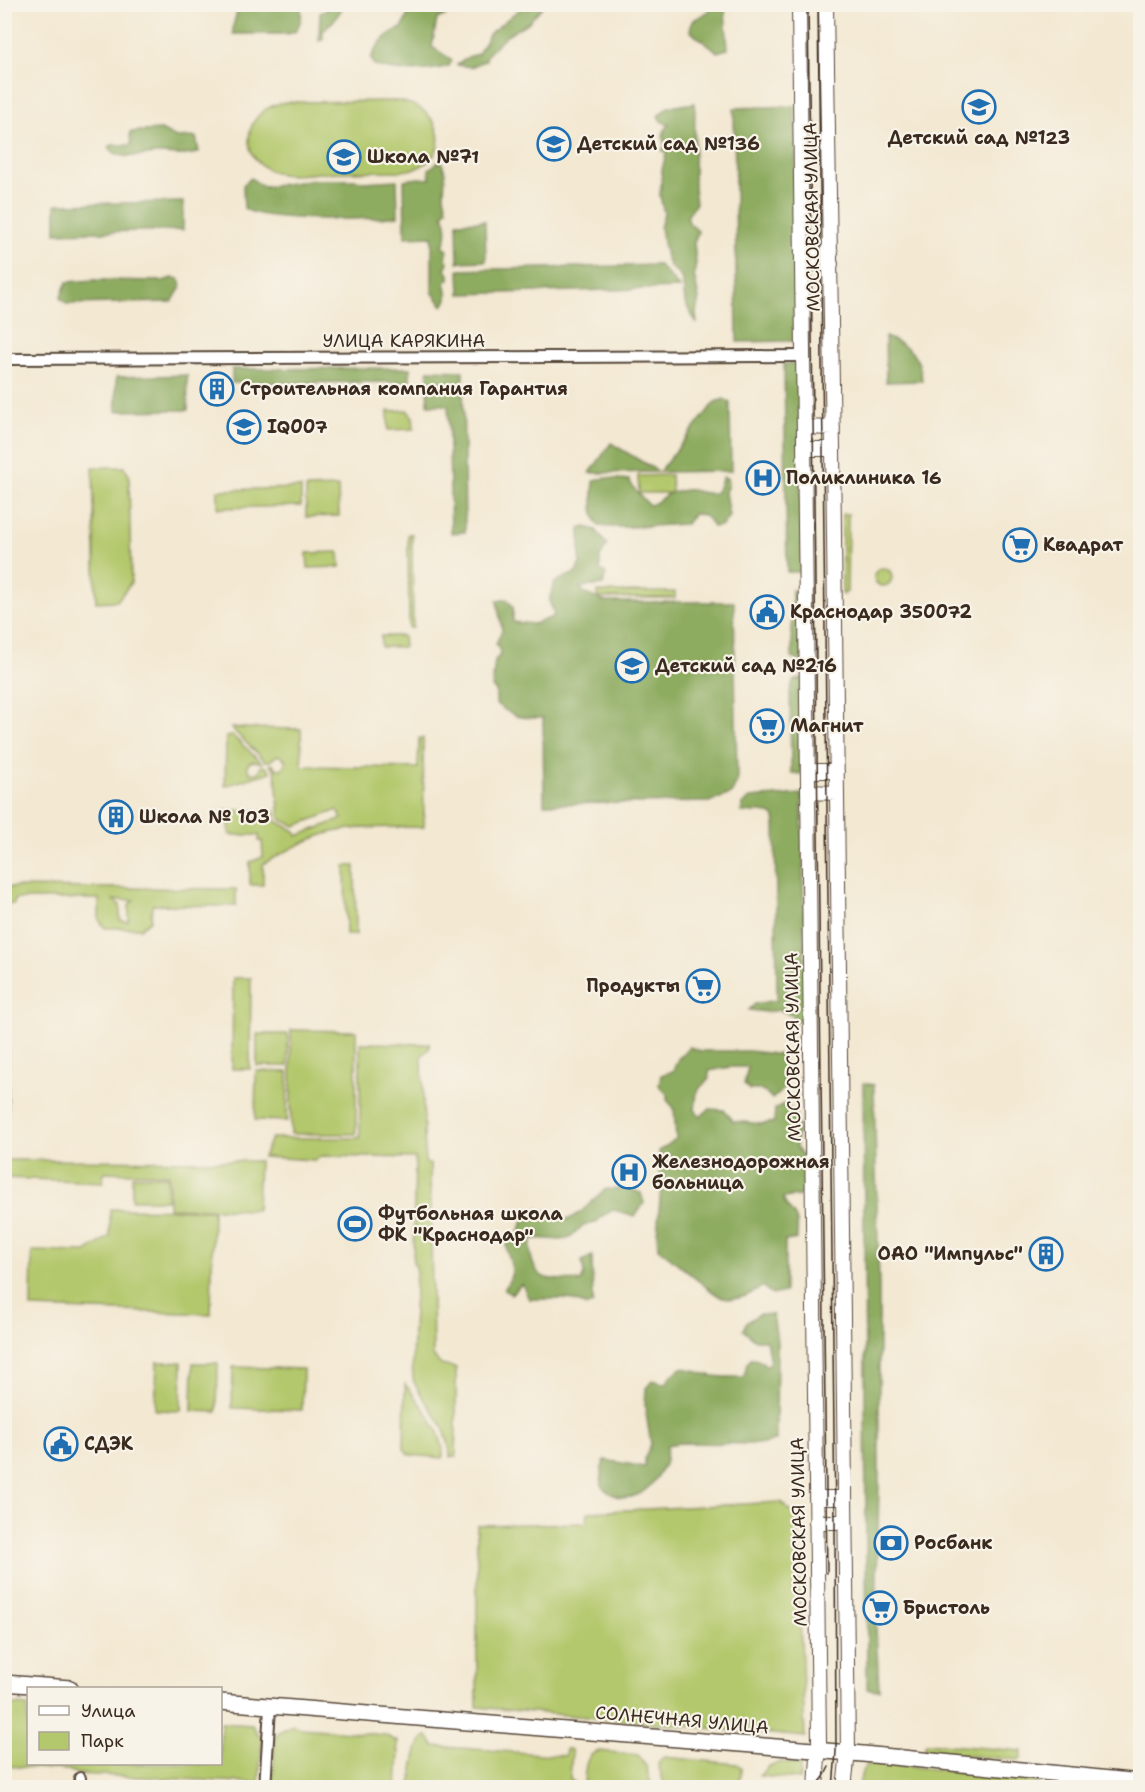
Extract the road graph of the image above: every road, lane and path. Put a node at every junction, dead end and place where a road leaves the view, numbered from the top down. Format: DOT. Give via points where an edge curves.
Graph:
graph roads {
  1 [pos="799,4"];
  2 [pos="826,4"];
  3 [pos="802,258"];
  4 [pos="831,259"];
  5 [pos="803,356"];
  6 [pos="4,358"];
  7 [pos="804,428"];
  8 [pos="833,428"];
  9 [pos="804,449"];
  10 [pos="833,449"];
  11 [pos="808,771"];
  12 [pos="837,771"];
  13 [pos="808,792"];
  14 [pos="837,793"];
  15 [pos="816,1498"];
  16 [pos="845,1498"];
  17 [pos="816,1522"];
  18 [pos="845,1522"];
  19 [pos="4,1683"];
  20 [pos="47,1687"];
  21 [pos="222,1702"];
  22 [pos="270,1707"];
  23 [pos="819,1750"];
  24 [pos="848,1752"];
  25 [pos="1140,1782"];
  26 [pos="265,1788"];
  27 [pos="816,1788"];
  28 [pos="844,1788"];
  1 -- 3 [label="street, МОСКОВСКАЯ УЛИЦА"];
  2 -- 4 [label="street, МОСКОВСКАЯ УЛИЦА"];
  3 -- 4 [label="street"];
  3 -- 5 [label="street, МОСКОВСКАЯ УЛИЦА"];
  4 -- 8 [label="street, МОСКОВСКАЯ УЛИЦА"];
  5 -- 6 [label="street, УЛИЦА КАРЯКИНА"];
  5 -- 7 [label="street, МОСКОВСКАЯ УЛИЦА"];
  7 -- 8 [label="street"];
  7 -- 9 [label="street, МОСКОВСКАЯ УЛИЦА"];
  8 -- 10 [label="street, МОСКОВСКАЯ УЛИЦА"];
  9 -- 10 [label="street"];
  9 -- 11 [label="street, МОСКОВСКАЯ УЛИЦА"];
  10 -- 12 [label="street, МОСКОВСКАЯ УЛИЦА"];
  11 -- 12 [label="street"];
  11 -- 13 [label="street, МОСКОВСКАЯ УЛИЦА"];
  12 -- 14 [label="street, МОСКОВСКАЯ УЛИЦА"];
  13 -- 14 [label="street"];
  13 -- 15 [label="street, МОСКОВСКАЯ УЛИЦА"];
  14 -- 16 [label="street, МОСКОВСКАЯ УЛИЦА"];
  15 -- 16 [label="street"];
  15 -- 17 [label="street, МОСКОВСКАЯ УЛИЦА"];
  16 -- 18 [label="street, МОСКОВСКАЯ УЛИЦА"];
  17 -- 18 [label="street"];
  17 -- 23 [label="street, МОСКОВСКАЯ УЛИЦА"];
  18 -- 24 [label="street, МОСКОВСКАЯ УЛИЦА"];
  19 -- 20 [label="main road"];
  21 -- 22 [label="main road, СОЛНЕЧНАЯ УЛИЦА"];
  22 -- 23 [label="main road, СОЛНЕЧНАЯ УЛИЦА"];
  22 -- 26 [label="street"];
  23 -- 24 [label="main road, СОЛНЕЧНАЯ УЛИЦА"];
  23 -- 27 [label="street, МОСКОВСКАЯ УЛИЦА"];
  24 -- 25 [label="main road, СОЛНЕЧНАЯ УЛИЦА"];
  24 -- 28 [label="street, МОСКОВСКАЯ УЛИЦА"];
}
